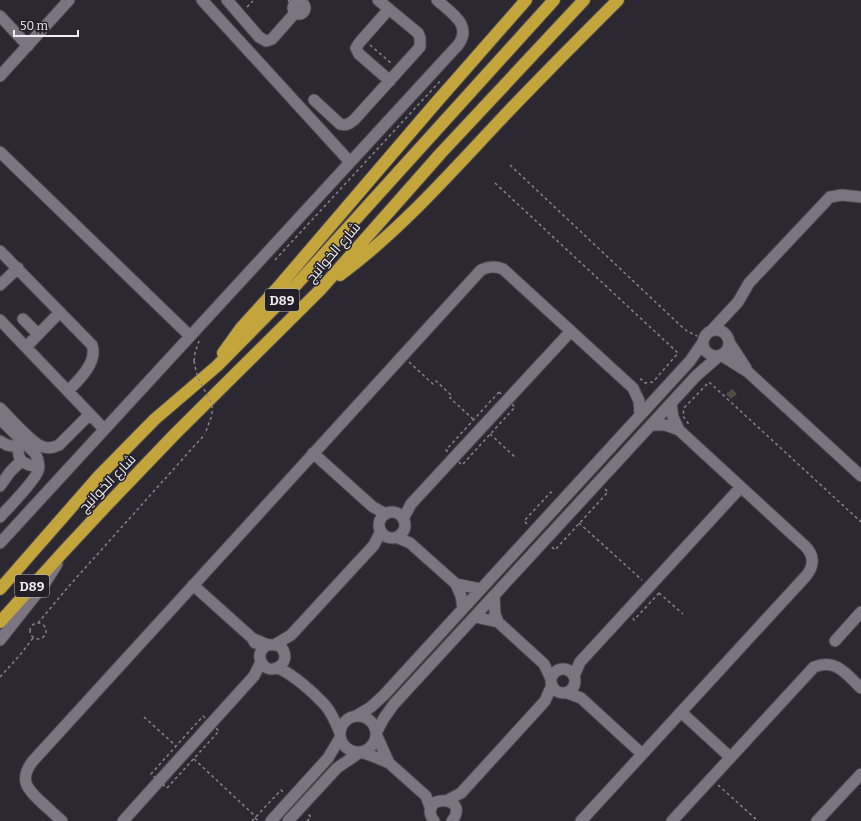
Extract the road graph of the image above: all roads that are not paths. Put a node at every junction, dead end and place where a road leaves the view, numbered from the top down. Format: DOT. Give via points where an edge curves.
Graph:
graph roads {
  1 [pos="70,0"];
  2 [pos="202,0"];
  3 [pos="227,0"];
  4 [pos="378,0"];
  5 [pos="437,0"];
  6 [pos="526,0"];
  7 [pos="554,0"];
  8 [pos="584,0"];
  9 [pos="618,0"];
  10 [pos="297,4"];
  11 [pos="389,9"];
  12 [pos="0,16"];
  13 [pos="28,46"];
  14 [pos="0,76"];
  15 [pos="390,81"];
  16 [pos="314,100"];
  17 [pos="0,152"];
  18 [pos="350,162"];
  19 [pos="861,197"];
  20 [pos="0,251"];
  21 [pos="18,268"];
  22 [pos="0,285"];
  23 [pos="320,290"];
  24 [pos="60,312"];
  25 [pos="22,319"];
  26 [pos="0,320"];
  27 [pos="571,331"];
  28 [pos="38,334"];
  29 [pos="707,336"];
  30 [pos="195,337"];
  31 [pos="729,342"];
  32 [pos="26,347"];
  33 [pos="721,355"];
  34 [pos="217,366"];
  35 [pos="748,372"];
  36 [pos="633,388"];
  37 [pos="68,391"];
  38 [pos="660,393"];
  39 [pos="671,403"];
  40 [pos="0,408"];
  41 [pos="90,414"];
  42 [pos="640,415"];
  43 [pos="0,419"];
  44 [pos="651,424"];
  45 [pos="104,429"];
  46 [pos="680,431"];
  47 [pos="0,441"];
  48 [pos="19,443"];
  49 [pos="314,453"];
  50 [pos="21,461"];
  51 [pos="39,467"];
  52 [pos="861,476"];
  53 [pos="0,486"];
  54 [pos="741,487"];
  55 [pos="0,517"];
  56 [pos="392,525"];
  57 [pos="0,543"];
  58 [pos="64,551"];
  59 [pos="456,584"];
  60 [pos="194,585"];
  61 [pos="0,588"];
  62 [pos="482,589"];
  63 [pos="494,596"];
  64 [pos="463,609"];
  65 [pos="861,612"];
  66 [pos="475,617"];
  67 [pos="0,622"];
  68 [pos="498,622"];
  69 [pos="0,640"];
  70 [pos="835,641"];
  71 [pos="273,656"];
  72 [pos="544,664"];
  73 [pos="567,681"];
  74 [pos="552,682"];
  75 [pos="861,688"];
  76 [pos="545,701"];
  77 [pos="326,705"];
  78 [pos="681,712"];
  79 [pos="354,717"];
  80 [pos="376,734"];
  81 [pos="340,735"];
  82 [pos="360,752"];
  83 [pos="642,754"];
  84 [pos="730,757"];
  85 [pos="389,763"];
  86 [pos="861,774"];
  87 [pos="444,813"];
  88 [pos="62,821"];
  89 [pos="122,821"];
  90 [pos="271,821"];
  91 [pos="288,821"];
  92 [pos="582,821"];
  93 [pos="672,821"];
  94 [pos="817,821"];
  1 -- 13 [label="street"];
  2 -- 18 [label="street"];
  3 -- 10 [label="street" via="262,40 266,41 272,39"];
  4 -- 11 [label="street"];
  5 -- 18 [label="street" via="462,24 462,39"];
  6 -- 34 [label="highway" via="241,328 231,340"];
  7 -- 34 [label="highway, شارع الخوانيج / D89" via="287,295"];
  8 -- 23 [label="highway, شارع الخوانيج / D89" via="446,148"];
  9 -- 23 [label="highway" via="417,209 370,251"];
  11 -- 15 [label="street" via="420,38 420,47"];
  11 -- 15 [label="street" via="357,45 357,52"];
  12 -- 13 [label="street"];
  13 -- 14 [label="street"];
  15 -- 16 [label="street" via="348,125 340,124"];
  17 -- 30 [label="street"];
  18 -- 30 [label="street"];
  19 -- 29 [label="street" via="830,197 749,283 738,302"];
  20 -- 21 [label="street"];
  21 -- 22 [label="street"];
  21 -- 24 [label="street"];
  23 -- 58 [label="highway, شارع الخوانيج / D89" via="175,434"];
  24 -- 28 [label="street"];
  24 -- 37 [label="street" via="94,350 85,372"];
  25 -- 28 [label="street"];
  26 -- 32 [label="street"];
  27 -- 36 [label="street"];
  27 -- 49 [label="street" via="503,269 496,266 481,270"];
  27 -- 56 [label="street"];
  28 -- 32 [label="street"];
  29 -- 31 [label="street" via="717,330 726,334"];
  29 -- 33 [label="street" via="706,351 715,356"];
  29 -- 38 [label="street" via="690,361"];
  30 -- 45 [label="street"];
  31 -- 33 [label="street" via="727,350"];
  31 -- 35 [label="street"];
  32 -- 37 [label="street"];
  33 -- 35 [label="street"];
  33 -- 39 [label="street" via="696,376"];
  34 -- 61 [label="highway, شارع الخوانيج / D89" via="156,419 98,477"];
  35 -- 52 [label="street"];
  36 -- 38 [label="street" via="646,393"];
  36 -- 42 [label="street" via="639,401"];
  37 -- 41 [label="street"];
  38 -- 42 [label="street"];
  39 -- 44 [label="street"];
  39 -- 46 [label="street" via="673,417"];
  40 -- 41 [label="street" via="36,444 47,448 59,445"];
  41 -- 45 [label="street"];
  42 -- 62 [label="street"];
  43 -- 48 [label="street"];
  44 -- 46 [label="street" via="665,425"];
  44 -- 63 [label="street"];
  45 -- 57 [label="street"];
  46 -- 54 [label="street"];
  47 -- 48 [label="street" via="7,445"];
  48 -- 50 [label="street"];
  48 -- 51 [label="street" via="35,453"];
  49 -- 56 [label="street"];
  49 -- 60 [label="street"];
  50 -- 51 [label="street"];
  50 -- 53 [label="street"];
  51 -- 55 [label="street" via="36,476"];
  54 -- 73 [label="street" via="645,581"];
  54 -- 78 [label="street" via="810,551 813,564 811,571"];
  56 -- 59 [label="street"];
  56 -- 71 [label="street"];
  58 -- 67 [label="highway, شارع الخوانيج / D89"];
  58 -- 69 [label="street" via="53,572"];
  59 -- 62 [label="street"];
  59 -- 64 [label="street"];
  60 -- 71 [label="street"];
  60 -- 88 [label="street" via="27,768 25,784"];
  62 -- 64 [label="street"];
  63 -- 66 [label="street"];
  63 -- 68 [label="street"];
  64 -- 79 [label="street" via="378,702"];
  65 -- 70 [label="street"];
  66 -- 68 [label="street"];
  66 -- 80 [label="street" via="394,704"];
  68 -- 72 [label="street"];
  71 -- 77 [label="street"];
  71 -- 89 [label="street" via="254,676 190,758"];
  72 -- 73 [label="street"];
  72 -- 74 [label="street"];
  73 -- 74 [label="street" via="555,673"];
  73 -- 74 [label="street" via="556,691"];
  73 -- 76 [label="street"];
  73 -- 83 [label="street" via="581,698"];
  74 -- 76 [label="street"];
  75 -- 84 [label="street" via="838,667 822,664 814,667"];
  76 -- 87 [label="street"];
  77 -- 79 [label="street"];
  77 -- 81 [label="street"];
  78 -- 83 [label="street"];
  78 -- 84 [label="street"];
  79 -- 80 [label="street" via="370,720"];
  79 -- 81 [label="street" via="345,722"];
  80 -- 82 [label="street" via="372,746"];
  80 -- 85 [label="street"];
  81 -- 82 [label="street" via="346,748"];
  81 -- 90 [label="street" via="328,758"];
  82 -- 85 [label="street"];
  82 -- 91 [label="street" via="338,768"];
  83 -- 92 [label="street"];
  84 -- 93 [label="street"];
  85 -- 87 [label="street"];
  86 -- 94 [label="street"];
}
